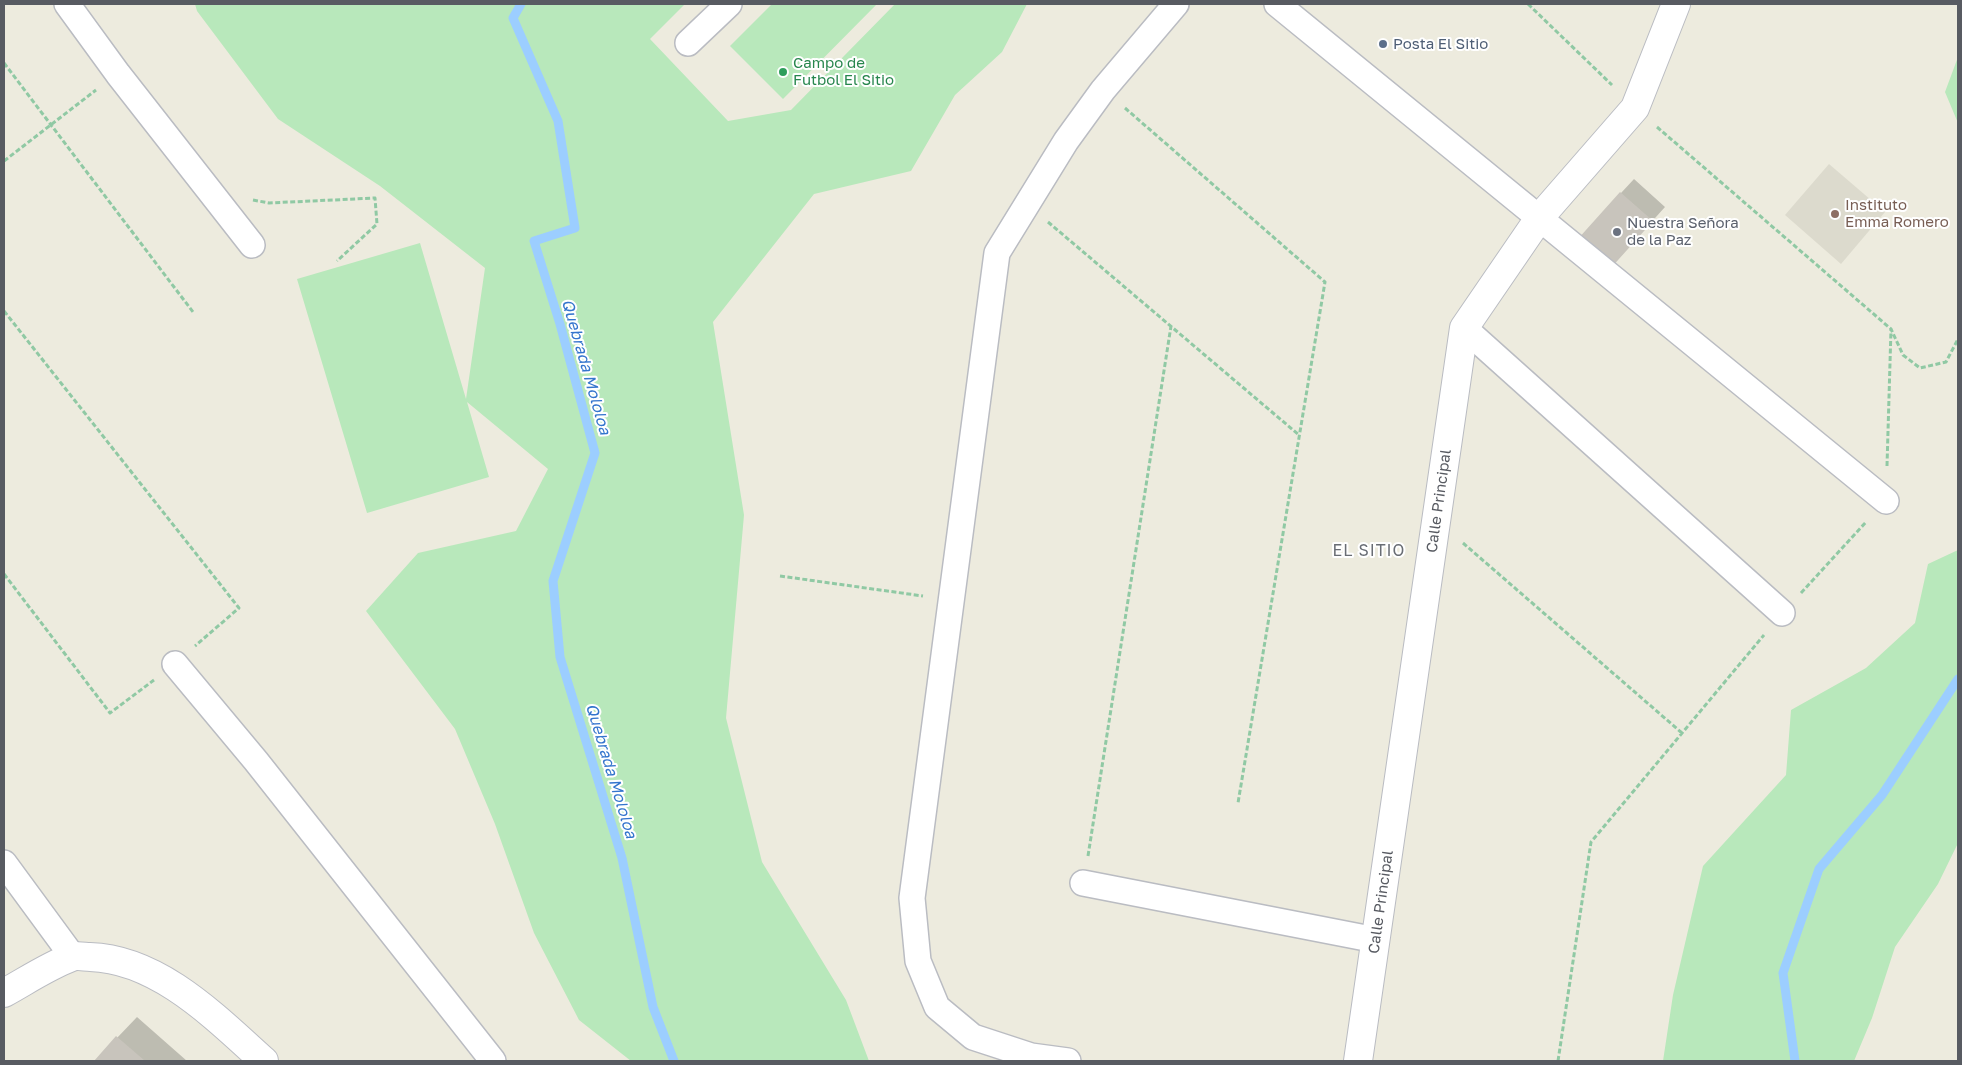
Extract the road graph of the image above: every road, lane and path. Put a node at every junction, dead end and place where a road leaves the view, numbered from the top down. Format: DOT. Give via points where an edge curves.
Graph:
graph roads {
  1 [pos="67,4"];
  2 [pos="729,4"];
  3 [pos="1176,4"];
  4 [pos="1277,4"];
  5 [pos="1528,4"];
  6 [pos="1676,4"];
  7 [pos="688,43"];
  8 [pos="4,63"];
  9 [pos="118,74"];
  10 [pos="1103,90"];
  11 [pos="1635,108"];
  12 [pos="51,125"];
  13 [pos="4,161"];
  14 [pos="210,192"];
  15 [pos="1027,204"];
  16 [pos="1540,217"];
  17 [pos="252,245"];
  18 [pos="336,261"];
  19 [pos="4,311"];
  20 [pos="193,312"];
  21 [pos="1170,326"];
  22 [pos="1464,328"];
  23 [pos="1891,329"];
  24 [pos="1958,339"];
  25 [pos="1300,435"];
  26 [pos="1886,502"];
  27 [pos="1436,520"];
  28 [pos="4,574"];
  29 [pos="780,576"];
  30 [pos="951,600"];
  31 [pos="1782,613"];
  32 [pos="175,664"];
  33 [pos="1682,733"];
  34 [pos="1238,803"];
  35 [pos="4,863"];
  36 [pos="1083,883"];
  37 [pos="1376,940"];
  38 [pos="73,956"];
  39 [pos="4,993"];
  40 [pos="264,1061"];
  41 [pos="493,1061"];
  42 [pos="1068,1061"];
  43 [pos="1358,1061"];
  44 [pos="1558,1061"];
  1 -- 9 [label="street"];
  2 -- 7 [label="street"];
  3 -- 10 [label="street"];
  4 -- 16 [label="street"];
  5 -- 11 [label="path"];
  6 -- 11 [label="street, Calle Principal"];
  8 -- 12 [label="path"];
  9 -- 12 [label="path"];
  9 -- 14 [label="street"];
  10 -- 15 [label="street"];
  10 -- 25 [label="path" via="1325,282"];
  11 -- 16 [label="street, Calle Principal"];
  11 -- 23 [label="path"];
  12 -- 13 [label="path"];
  12 -- 20 [label="path"];
  14 -- 17 [label="street"];
  14 -- 18 [label="path" via="268,202 375,198 377,224"];
  15 -- 21 [label="path"];
  15 -- 30 [label="street" via="997,253"];
  16 -- 22 [label="street, Calle Principal"];
  16 -- 26 [label="street"];
  19 -- 32 [label="path" via="239,608"];
  21 -- 25 [label="path"];
  21 -- 36 [label="path"];
  22 -- 27 [label="street, Calle Principal"];
  22 -- 31 [label="street"];
  23 -- 24 [label="path" via="1903,355 1920,368 1946,362"];
  23 -- 26 [label="path"];
  25 -- 34 [label="path"];
  26 -- 31 [label="path"];
  27 -- 33 [label="path"];
  27 -- 37 [label="street, Calle Principal"];
  28 -- 32 [label="path" via="110,713"];
  29 -- 30 [label="path"];
  30 -- 42 [label="street" via="912,898 918,961 937,1007 973,1037 1031,1056"];
  31 -- 33 [label="path"];
  32 -- 41 [label="street" via="256,761"];
  33 -- 44 [label="path" via="1591,842"];
  35 -- 38 [label="street"];
  36 -- 37 [label="street"];
  37 -- 43 [label="street, Calle Principal"];
  38 -- 39 [label="street"];
  38 -- 40 [label="street" via="103,958 136,968 171,985 201,1005"];
}
